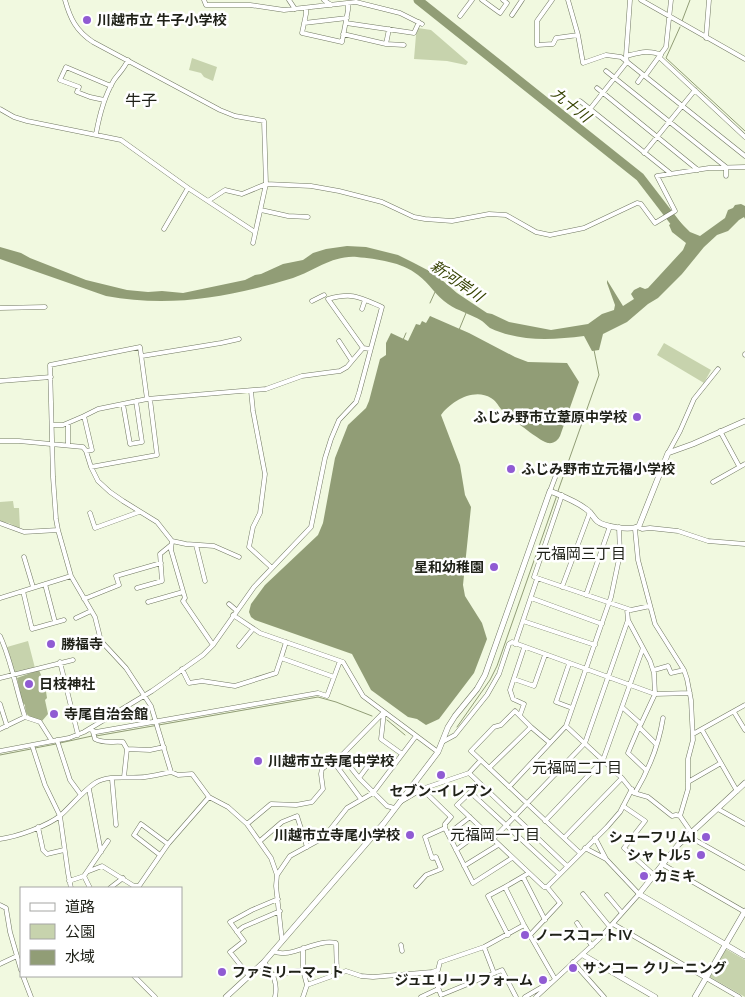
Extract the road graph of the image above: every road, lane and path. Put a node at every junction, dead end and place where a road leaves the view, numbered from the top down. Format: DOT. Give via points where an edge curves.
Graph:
graph roads {
  1 [pos="65,0"];
  2 [pos="204,0"];
  3 [pos="289,0"];
  4 [pos="472,0"];
  5 [pos="482,0"];
  6 [pos="503,0"];
  7 [pos="522,0"];
  8 [pos="552,0"];
  9 [pos="568,0"];
  10 [pos="630,0"];
  11 [pos="642,0"];
  12 [pos="671,0"];
  13 [pos="709,0"];
  14 [pos="356,1"];
  15 [pos="328,2"];
  16 [pos="348,3"];
  17 [pos="306,8"];
  18 [pos="295,9"];
  19 [pos="512,15"];
  20 [pos="460,16"];
  21 [pos="670,17"];
  22 [pos="346,20"];
  23 [pos="304,23"];
  24 [pos="389,29"];
  25 [pos="343,34"];
  26 [pos="578,35"];
  27 [pos="706,38"];
  28 [pos="386,44"];
  29 [pos="404,45"];
  30 [pos="626,56"];
  31 [pos="660,56"];
  32 [pos="745,59"];
  33 [pos="128,60"];
  34 [pos="627,62"];
  35 [pos="606,71"];
  36 [pos="644,75"];
  37 [pos="614,77"];
  38 [pos="638,82"];
  39 [pos="111,86"];
  40 [pos="596,88"];
  41 [pos="695,90"];
  42 [pos="602,93"];
  43 [pos="104,100"];
  44 [pos="571,104"];
  45 [pos="682,106"];
  46 [pos="0,109"];
  47 [pos="590,109"];
  48 [pos="670,121"];
  49 [pos="96,134"];
  50 [pos="657,137"];
  51 [pos="745,137"];
  52 [pos="644,153"];
  53 [pos="745,156"];
  54 [pos="726,167"];
  55 [pos="745,167"];
  56 [pos="698,170"];
  57 [pos="671,174"];
  58 [pos="726,176"];
  59 [pos="266,184"];
  60 [pos="188,188"];
  61 [pos="208,201"];
  62 [pos="261,210"];
  63 [pos="308,217"];
  64 [pos="164,229"];
  65 [pos="255,232"];
  66 [pos="253,243"];
  67 [pos="322,289"];
  68 [pos="324,295"];
  69 [pos="328,300"];
  70 [pos="365,300"];
  71 [pos="312,301"];
  72 [pos="45,307"];
  73 [pos="0,308"];
  74 [pos="362,309"];
  75 [pos="239,339"];
  76 [pos="339,341"];
  77 [pos="363,348"];
  78 [pos="370,349"];
  79 [pos="142,356"];
  80 [pos="352,361"];
  81 [pos="718,369"];
  82 [pos="51,377"];
  83 [pos="0,381"];
  84 [pos="251,391"];
  85 [pos="149,399"];
  86 [pos="136,401"];
  87 [pos="123,404"];
  88 [pos="84,416"];
  89 [pos="745,421"];
  90 [pos="68,423"];
  91 [pos="52,424"];
  92 [pos="720,431"];
  93 [pos="0,441"];
  94 [pos="52,444"];
  95 [pos="68,445"];
  96 [pos="86,451"];
  97 [pos="668,452"];
  98 [pos="745,464"];
  99 [pos="740,466"];
  100 [pos="91,467"];
  101 [pos="559,468"];
  102 [pos="713,482"];
  103 [pos="550,491"];
  104 [pos="562,495"];
  105 [pos="140,512"];
  106 [pos="590,512"];
  107 [pos="90,513"];
  108 [pos="0,523"];
  109 [pos="610,526"];
  110 [pos="619,527"];
  111 [pos="636,528"];
  112 [pos="58,530"];
  113 [pos="172,543"];
  114 [pos="745,544"];
  115 [pos="196,545"];
  116 [pos="24,557"];
  117 [pos="239,557"];
  118 [pos="160,563"];
  119 [pos="271,567"];
  120 [pos="70,576"];
  121 [pos="537,579"];
  122 [pos="205,581"];
  123 [pos="45,584"];
  124 [pos="33,587"];
  125 [pos="562,587"];
  126 [pos="137,588"];
  127 [pos="23,590"];
  128 [pos="182,592"];
  129 [pos="586,595"];
  130 [pos="0,598"];
  131 [pos="531,598"];
  132 [pos="84,599"];
  133 [pos="148,602"];
  134 [pos="610,603"];
  135 [pos="229,604"];
  136 [pos="650,606"];
  137 [pos="627,609"];
  138 [pos="236,610"];
  139 [pos="91,611"];
  140 [pos="233,615"];
  141 [pos="76,618"];
  142 [pos="64,620"];
  143 [pos="628,620"];
  144 [pos="523,621"];
  145 [pos="55,622"];
  146 [pos="602,624"];
  147 [pos="253,629"];
  148 [pos="0,636"];
  149 [pos="286,642"];
  150 [pos="515,644"];
  151 [pos="213,645"];
  152 [pos="594,645"];
  153 [pos="239,646"];
  154 [pos="524,648"];
  155 [pos="643,648"];
  156 [pos="545,655"];
  157 [pos="281,658"];
  158 [pos="73,660"];
  159 [pos="340,661"];
  160 [pos="60,662"];
  161 [pos="569,664"];
  162 [pos="182,669"];
  163 [pos="587,670"];
  164 [pos="654,670"];
  165 [pos="684,670"];
  166 [pos="14,675"];
  167 [pos="334,677"];
  168 [pos="608,677"];
  169 [pos="0,678"];
  170 [pos="514,679"];
  171 [pos="630,685"];
  172 [pos="690,693"];
  173 [pos="656,694"];
  174 [pos="144,696"];
  175 [pos="0,704"];
  176 [pos="524,704"];
  177 [pos="745,706"];
  178 [pos="530,707"];
  179 [pos="622,707"];
  180 [pos="572,708"];
  181 [pos="384,712"];
  182 [pos="734,712"];
  183 [pos="520,715"];
  184 [pos="25,717"];
  185 [pos="663,718"];
  186 [pos="157,721"];
  187 [pos="640,725"];
  188 [pos="7,726"];
  189 [pos="566,726"];
  190 [pos="531,727"];
  191 [pos="0,729"];
  192 [pos="702,730"];
  193 [pos="745,730"];
  194 [pos="91,731"];
  195 [pos="693,734"];
  196 [pos="78,735"];
  197 [pos="416,736"];
  198 [pos="55,740"];
  199 [pos="442,742"];
  200 [pos="550,743"];
  201 [pos="584,743"];
  202 [pos="656,744"];
  203 [pos="32,745"];
  204 [pos="164,747"];
  205 [pos="127,749"];
  206 [pos="0,752"];
  207 [pos="438,752"];
  208 [pos="402,754"];
  209 [pos="481,760"];
  210 [pos="603,760"];
  211 [pos="333,761"];
  212 [pos="721,763"];
  213 [pos="348,764"];
  214 [pos="393,767"];
  215 [pos="489,768"];
  216 [pos="646,770"];
  217 [pos="171,772"];
  218 [pos="469,773"];
  219 [pos="124,777"];
  220 [pos="359,778"];
  221 [pos="622,778"];
  222 [pos="112,779"];
  223 [pos="688,782"];
  224 [pos="745,783"];
  225 [pos="479,784"];
  226 [pos="509,787"];
  227 [pos="89,789"];
  228 [pos="422,789"];
  229 [pos="633,791"];
  230 [pos="737,791"];
  231 [pos="470,792"];
  232 [pos="373,793"];
  233 [pos="81,796"];
  234 [pos="209,796"];
  235 [pos="361,800"];
  236 [pos="398,803"];
  237 [pos="527,803"];
  238 [pos="623,806"];
  239 [pos="394,808"];
  240 [pos="718,808"];
  241 [pos="60,816"];
  242 [pos="514,816"];
  243 [pos="680,816"];
  244 [pos="470,818"];
  245 [pos="546,821"];
  246 [pos="247,824"];
  247 [pos="745,824"];
  248 [pos="116,825"];
  249 [pos="505,825"];
  250 [pos="38,827"];
  251 [pos="445,828"];
  252 [pos="483,830"];
  253 [pos="448,834"];
  254 [pos="690,834"];
  255 [pos="564,838"];
  256 [pos="595,838"];
  257 [pos="0,839"];
  258 [pos="493,839"];
  259 [pos="108,841"];
  260 [pos="260,841"];
  261 [pos="168,844"];
  262 [pos="498,844"];
  263 [pos="307,847"];
  264 [pos="585,848"];
  265 [pos="64,850"];
  266 [pos="456,850"];
  267 [pos="101,852"];
  268 [pos="580,854"];
  269 [pos="160,855"];
  270 [pos="512,858"];
  271 [pos="606,859"];
  272 [pos="662,864"];
  273 [pos="464,866"];
  274 [pos="566,866"];
  275 [pos="745,868"];
  276 [pos="89,871"];
  277 [pos="529,873"];
  278 [pos="559,874"];
  279 [pos="277,875"];
  280 [pos="654,875"];
  281 [pos="84,876"];
  282 [pos="523,877"];
  283 [pos="123,878"];
  284 [pos="69,880"];
  285 [pos="416,886"];
  286 [pos="71,887"];
  287 [pos="90,887"];
  288 [pos="111,887"];
  289 [pos="140,887"];
  290 [pos="505,887"];
  291 [pos="547,887"];
  292 [pos="583,894"];
  293 [pos="639,894"];
  294 [pos="607,895"];
  295 [pos="278,899"];
  296 [pos="0,906"];
  297 [pos="280,910"];
  298 [pos="745,912"];
  299 [pos="622,913"];
  300 [pos="545,920"];
  301 [pos="577,923"];
  302 [pos="524,925"];
  303 [pos="612,925"];
  304 [pos="237,932"];
  305 [pos="508,935"];
  306 [pos="530,935"];
  307 [pos="282,940"];
  308 [pos="401,945"];
  309 [pos="725,945"];
  310 [pos="592,946"];
  311 [pos="484,947"];
  312 [pos="303,948"];
  313 [pos="273,951"];
  314 [pos="402,951"];
  315 [pos="20,953"];
  316 [pos="17,955"];
  317 [pos="584,955"];
  318 [pos="745,956"];
  319 [pos="264,962"];
  320 [pos="573,962"];
  321 [pos="0,964"];
  322 [pos="20,966"];
  323 [pos="303,970"];
  324 [pos="432,972"];
  325 [pos="494,973"];
  326 [pos="337,974"];
  327 [pos="274,975"];
  328 [pos="249,976"];
  329 [pos="23,977"];
  330 [pos="135,977"];
  331 [pos="706,977"];
  332 [pos="555,980"];
  333 [pos="307,985"];
  334 [pos="438,989"];
  335 [pos="647,995"];
  336 [pos="441,996"];
  337 [pos="31,997"];
  338 [pos="155,997"];
  339 [pos="226,997"];
  340 [pos="275,997"];
  341 [pos="303,997"];
  342 [pos="421,997"];
  343 [pos="516,997"];
  344 [pos="524,997"];
  345 [pos="536,997"];
  346 [pos="604,997"];
  347 [pos="655,997"];
  348 [pos="695,997"];
  349 [pos="739,997"];
  1 -- 33 [label="street" via="72,20 85,37"];
  2 -- 18 [label="street" via="206,5"];
  3 -- 18 [label="street"];
  4 -- 20 [label="street"];
  5 -- 6 [label="street" via="500,13 507,3"];
  7 -- 19 [label="street"];
  8 -- 26 [label="street" via="537,21 537,45 553,44 556,38"];
  9 -- 26 [label="street"];
  10 -- 30 [label="street"];
  11 -- 21 [label="street"];
  12 -- 21 [label="street"];
  13 -- 27 [label="street"];
  14 -- 16 [label="street"];
  14 -- 24 [label="street" via="400,13 421,23 414,33"];
  15 -- 16 [label="street"];
  15 -- 17 [label="street"];
  16 -- 22 [label="street"];
  17 -- 18 [label="street"];
  17 -- 23 [label="street"];
  21 -- 27 [label="street"];
  21 -- 31 [label="street" via="668,38"];
  22 -- 23 [label="street"];
  22 -- 24 [label="street"];
  22 -- 25 [label="street"];
  23 -- 25 [label="street" via="302,32 342,42"];
  24 -- 28 [label="street"];
  25 -- 28 [label="street"];
  26 -- 34 [label="street" via="582,63 610,55"];
  27 -- 32 [label="street"];
  28 -- 29 [label="street"];
  30 -- 31 [label="street" via="646,51"];
  30 -- 34 [label="street"];
  31 -- 36 [label="street"];
  31 -- 41 [label="street"];
  33 -- 39 [label="street"];
  33 -- 59 [label="street" via="220,110 235,116 264,120"];
  34 -- 36 [label="street"];
  34 -- 37 [label="street"];
  35 -- 37 [label="street"];
  36 -- 38 [label="street"];
  36 -- 45 [label="street"];
  37 -- 42 [label="street"];
  37 -- 48 [label="street"];
  39 -- 43 [label="street"];
  39 -- 43 [label="street" via="66,67 60,80 79,87 77,92"];
  40 -- 42 [label="street"];
  41 -- 45 [label="street"];
  41 -- 51 [label="street"];
  42 -- 47 [label="street"];
  42 -- 50 [label="street"];
  43 -- 49 [label="street"];
  44 -- 47 [label="street" via="580,101"];
  45 -- 48 [label="street"];
  45 -- 53 [label="street"];
  46 -- 49 [label="street" via="27,121"];
  47 -- 52 [label="street"];
  48 -- 50 [label="street"];
  48 -- 54 [label="street"];
  49 -- 60 [label="street" via="121,140"];
  50 -- 52 [label="street"];
  50 -- 56 [label="street"];
  52 -- 57 [label="street"];
  54 -- 55 [label="street"];
  54 -- 56 [label="street"];
  54 -- 58 [label="street"];
  56 -- 57 [label="street"];
  57 -- 59 [label="street" via="656,176 675,211 664,218 655,222 637,203 584,228 550,236 506,215 489,214 444,221 425,219 382,202 339,191"];
  59 -- 61 [label="street" via="242,194 225,190"];
  59 -- 62 [label="street"];
  60 -- 61 [label="street"];
  60 -- 64 [label="street"];
  61 -- 65 [label="street"];
  62 -- 63 [label="street"];
  62 -- 65 [label="street"];
  65 -- 66 [label="street"];
  67 -- 68 [label="street"];
  68 -- 69 [label="street"];
  68 -- 71 [label="street"];
  69 -- 70 [label="street" via="349,295"];
  69 -- 77 [label="street"];
  70 -- 74 [label="street"];
  70 -- 78 [label="street" via="382,307"];
  72 -- 73 [label="street"];
  75 -- 79 [label="street"];
  76 -- 80 [label="street"];
  77 -- 78 [label="street"];
  77 -- 80 [label="street"];
  78 -- 119 [label="street" via="356,402 339,420 331,439 311,526"];
  79 -- 82 [label="street" via="140,347 50,365"];
  79 -- 85 [label="street"];
  80 -- 84 [label="street" via="340,371 302,376"];
  81 -- 97 [label="street" via="694,399"];
  82 -- 83 [label="street"];
  82 -- 91 [label="street"];
  84 -- 85 [label="street"];
  84 -- 119 [label="street" via="265,474 260,513 253,527 250,548"];
  85 -- 86 [label="street"];
  85 -- 100 [label="street" via="157,455"];
  86 -- 87 [label="street"];
  86 -- 87 [label="street" via="142,442 130,444"];
  87 -- 88 [label="street" via="98,409"];
  88 -- 90 [label="street"];
  88 -- 96 [label="street" via="92,450"];
  89 -- 92 [label="street"];
  90 -- 91 [label="street"];
  90 -- 95 [label="street"];
  91 -- 94 [label="street"];
  92 -- 97 [label="street"];
  92 -- 99 [label="street"];
  93 -- 94 [label="street"];
  94 -- 95 [label="street"];
  94 -- 112 [label="street"];
  95 -- 96 [label="street" via="79,446"];
  96 -- 100 [label="street"];
  97 -- 111 [label="street"];
  98 -- 99 [label="street"];
  99 -- 102 [label="street"];
  100 -- 105 [label="street" via="104,487"];
  101 -- 103 [label="street"];
  103 -- 104 [label="street"];
  103 -- 199 [label="street" via="485,675 455,716"];
  104 -- 106 [label="street"];
  104 -- 121 [label="street" via="534,573"];
  105 -- 107 [label="street" via="95,528"];
  105 -- 113 [label="street" via="157,522"];
  106 -- 109 [label="street" via="598,522"];
  106 -- 125 [label="street"];
  108 -- 112 [label="street" via="24,532"];
  109 -- 110 [label="street"];
  109 -- 129 [label="street"];
  110 -- 111 [label="street"];
  110 -- 134 [label="street" via="620,554"];
  111 -- 114 [label="street"];
  111 -- 136 [label="street" via="638,560"];
  112 -- 120 [label="street"];
  113 -- 115 [label="street"];
  113 -- 118 [label="street" via="160,554"];
  113 -- 128 [label="street"];
  115 -- 117 [label="street" via="214,546"];
  115 -- 122 [label="street"];
  116 -- 124 [label="street"];
  118 -- 126 [label="street" via="162,581"];
  118 -- 132 [label="street" via="116,576 119,585"];
  119 -- 138 [label="street"];
  120 -- 123 [label="street"];
  120 -- 132 [label="street"];
  121 -- 125 [label="street"];
  121 -- 131 [label="street"];
  123 -- 124 [label="street"];
  123 -- 145 [label="street"];
  124 -- 127 [label="street"];
  125 -- 129 [label="street"];
  127 -- 130 [label="street"];
  127 -- 145 [label="street" via="32,629"];
  128 -- 133 [label="street"];
  128 -- 151 [label="street" via="183,601"];
  129 -- 134 [label="street"];
  131 -- 144 [label="street"];
  131 -- 146 [label="street"];
  132 -- 139 [label="street"];
  134 -- 137 [label="street"];
  134 -- 146 [label="street"];
  135 -- 138 [label="street"];
  136 -- 137 [label="street"];
  136 -- 165 [label="street" via="656,624"];
  137 -- 143 [label="street"];
  138 -- 140 [label="street"];
  139 -- 141 [label="street"];
  139 -- 174 [label="street" via="102,641 126,668"];
  140 -- 147 [label="street"];
  140 -- 151 [label="street"];
  142 -- 145 [label="street"];
  143 -- 155 [label="street"];
  143 -- 168 [label="street"];
  144 -- 150 [label="street"];
  144 -- 152 [label="street"];
  146 -- 152 [label="street"];
  147 -- 149 [label="street"];
  147 -- 153 [label="street"];
  148 -- 166 [label="street"];
  149 -- 157 [label="street"];
  149 -- 159 [label="street"];
  150 -- 154 [label="street"];
  150 -- 199 [label="street" via="509,644 487,696 455,735"];
  151 -- 162 [label="street"];
  152 -- 163 [label="street"];
  154 -- 156 [label="street"];
  154 -- 170 [label="street"];
  155 -- 164 [label="street"];
  155 -- 171 [label="street"];
  156 -- 161 [label="street"];
  156 -- 170 [label="street" via="534,686"];
  157 -- 162 [label="street" via="276,673 235,686 202,681 189,683"];
  157 -- 167 [label="street"];
  158 -- 160 [label="street"];
  159 -- 167 [label="street"];
  159 -- 181 [label="street" via="363,696"];
  160 -- 166 [label="street"];
  160 -- 196 [label="street"];
  161 -- 163 [label="street"];
  161 -- 180 [label="street" via="556,702"];
  162 -- 174 [label="street"];
  163 -- 168 [label="street"];
  163 -- 180 [label="street"];
  164 -- 165 [label="street" via="668,666 671,673"];
  164 -- 173 [label="street"];
  165 -- 172 [label="street"];
  166 -- 169 [label="street"];
  166 -- 184 [label="street"];
  167 -- 186 [label="street" via="327,696 318,693"];
  168 -- 171 [label="street"];
  168 -- 201 [label="street"];
  170 -- 176 [label="street" via="510,690 513,700"];
  171 -- 173 [label="street"];
  171 -- 179 [label="street"];
  172 -- 173 [label="street"];
  172 -- 195 [label="street"];
  173 -- 187 [label="street"];
  174 -- 186 [label="street"];
  174 -- 194 [label="street"];
  175 -- 188 [label="street"];
  176 -- 178 [label="street"];
  176 -- 183 [label="street"];
  177 -- 182 [label="street"];
  179 -- 187 [label="street"];
  179 -- 210 [label="street"];
  180 -- 189 [label="street"];
  181 -- 197 [label="street"];
  181 -- 208 [label="street" via="381,738"];
  181 -- 211 [label="street"];
  182 -- 192 [label="street"];
  182 -- 193 [label="street"];
  183 -- 190 [label="street"];
  183 -- 209 [label="street" via="515,711 471,751"];
  184 -- 188 [label="street"];
  184 -- 198 [label="street" via="40,722"];
  185 -- 202 [label="street"];
  186 -- 194 [label="street"];
  186 -- 204 [label="street"];
  187 -- 202 [label="street"];
  187 -- 216 [label="street" via="628,753"];
  188 -- 191 [label="street"];
  189 -- 200 [label="street"];
  189 -- 201 [label="street"];
  190 -- 200 [label="street"];
  190 -- 215 [label="street"];
  192 -- 195 [label="street"];
  192 -- 212 [label="street"];
  194 -- 196 [label="street"];
  194 -- 205 [label="street" via="95,739 107,743 123,742"];
  195 -- 223 [label="street"];
  196 -- 198 [label="street"];
  197 -- 207 [label="street"];
  197 -- 208 [label="street"];
  198 -- 203 [label="street"];
  198 -- 233 [label="street" via="70,780"];
  199 -- 207 [label="street"];
  200 -- 226 [label="street"];
  201 -- 210 [label="street"];
  201 -- 237 [label="street"];
  202 -- 216 [label="street"];
  203 -- 206 [label="street"];
  203 -- 241 [label="street"];
  204 -- 205 [label="street"];
  204 -- 217 [label="street"];
  205 -- 219 [label="street"];
  207 -- 236 [label="street"];
  208 -- 214 [label="street"];
  209 -- 215 [label="street"];
  209 -- 218 [label="street"];
  210 -- 221 [label="street"];
  210 -- 245 [label="street"];
  211 -- 235 [label="street"];
  211 -- 246 [label="street" via="322,770 323,789 312,802 271,804"];
  212 -- 223 [label="street"];
  212 -- 230 [label="street"];
  213 -- 220 [label="street"];
  214 -- 220 [label="street" via="376,755"];
  214 -- 232 [label="street"];
  215 -- 226 [label="street"];
  216 -- 229 [label="street" via="642,782"];
  217 -- 219 [label="street"];
  217 -- 234 [label="street" via="192,774"];
  218 -- 225 [label="street"];
  218 -- 228 [label="street"];
  219 -- 222 [label="street"];
  220 -- 232 [label="street"];
  221 -- 229 [label="street"];
  221 -- 255 [label="street"];
  222 -- 227 [label="street" via="102,780"];
  222 -- 248 [label="street"];
  223 -- 243 [label="street"];
  224 -- 230 [label="street"];
  225 -- 231 [label="street"];
  225 -- 242 [label="street"];
  226 -- 237 [label="street"];
  227 -- 233 [label="street"];
  227 -- 267 [label="street"];
  228 -- 236 [label="street"];
  228 -- 251 [label="street" via="451,816"];
  229 -- 238 [label="street"];
  229 -- 243 [label="street" via="648,797 672,816"];
  230 -- 240 [label="street"];
  231 -- 244 [label="street" via="457,805"];
  231 -- 249 [label="street"];
  232 -- 235 [label="street"];
  232 -- 239 [label="street"];
  233 -- 241 [label="street"];
  234 -- 246 [label="street"];
  234 -- 261 [label="street"];
  235 -- 263 [label="street" via="347,808 325,836"];
  236 -- 239 [label="street"];
  237 -- 242 [label="street"];
  237 -- 245 [label="street"];
  238 -- 256 [label="street"];
  238 -- 280 [label="street" via="645,821 624,848"];
  239 -- 307 [label="street"];
  240 -- 247 [label="street"];
  240 -- 254 [label="street"];
  241 -- 250 [label="street"];
  241 -- 265 [label="street"];
  242 -- 249 [label="street"];
  242 -- 274 [label="street"];
  243 -- 254 [label="street"];
  244 -- 252 [label="street"];
  244 -- 253 [label="street"];
  245 -- 255 [label="street"];
  246 -- 260 [label="street"];
  249 -- 258 [label="street"];
  249 -- 278 [label="street"];
  250 -- 257 [label="street" via="18,836"];
  250 -- 265 [label="street" via="43,850 47,854"];
  251 -- 253 [label="street"];
  251 -- 285 [label="street" via="425,837 432,858 436,857 441,869 426,875"];
  252 -- 258 [label="street"];
  252 -- 266 [label="street"];
  253 -- 266 [label="street"];
  254 -- 272 [label="street"];
  254 -- 275 [label="street"];
  255 -- 268 [label="street"];
  256 -- 264 [label="street"];
  256 -- 271 [label="street"];
  258 -- 262 [label="street"];
  259 -- 267 [label="street"];
  260 -- 263 [label="street" via="282,822 297,816"];
  260 -- 279 [label="street"];
  261 -- 269 [label="street"];
  261 -- 269 [label="street" via="142,824 134,835"];
  262 -- 270 [label="street"];
  262 -- 273 [label="street"];
  263 -- 279 [label="street" via="290,856"];
  264 -- 268 [label="street"];
  264 -- 271 [label="street"];
  265 -- 284 [label="street"];
  266 -- 273 [label="street"];
  267 -- 276 [label="street"];
  268 -- 274 [label="street"];
  269 -- 289 [label="street"];
  270 -- 273 [label="street" via="473,883"];
  270 -- 277 [label="street"];
  271 -- 293 [label="street"];
  272 -- 280 [label="street"];
  272 -- 298 [label="street"];
  274 -- 278 [label="street"];
  276 -- 281 [label="street"];
  276 -- 283 [label="street" via="102,866"];
  277 -- 282 [label="street"];
  277 -- 291 [label="street"];
  278 -- 291 [label="street"];
  279 -- 295 [label="street"];
  280 -- 293 [label="street"];
  281 -- 284 [label="street"];
  281 -- 287 [label="street"];
  282 -- 290 [label="street"];
  282 -- 300 [label="street"];
  283 -- 288 [label="street"];
  283 -- 289 [label="street"];
  284 -- 286 [label="street"];
  290 -- 302 [label="street"];
  290 -- 305 [label="street" via="488,896"];
  291 -- 300 [label="street" via="560,903"];
  292 -- 303 [label="street"];
  293 -- 299 [label="street"];
  293 -- 309 [label="street"];
  294 -- 299 [label="street"];
  295 -- 297 [label="street"];
  295 -- 304 [label="street" via="230,922"];
  296 -- 316 [label="street" via="6,908"];
  297 -- 304 [label="street"];
  297 -- 307 [label="street"];
  298 -- 309 [label="street"];
  299 -- 303 [label="street"];
  300 -- 306 [label="street"];
  301 -- 310 [label="street"];
  302 -- 305 [label="street"];
  302 -- 306 [label="street"];
  303 -- 310 [label="street"];
  303 -- 331 [label="street"];
  304 -- 328 [label="street" via="244,941 230,952"];
  305 -- 311 [label="street"];
  306 -- 332 [label="street"];
  307 -- 313 [label="street"];
  308 -- 314 [label="street"];
  309 -- 318 [label="street"];
  309 -- 331 [label="street"];
  310 -- 317 [label="street"];
  311 -- 324 [label="street" via="440,962 438,970"];
  311 -- 325 [label="street"];
  312 -- 313 [label="street"];
  312 -- 323 [label="street"];
  312 -- 326 [label="street" via="326,941 336,943"];
  313 -- 319 [label="street"];
  315 -- 316 [label="street"];
  316 -- 321 [label="street"];
  316 -- 322 [label="street"];
  317 -- 320 [label="street"];
  317 -- 335 [label="street"];
  319 -- 327 [label="street"];
  319 -- 328 [label="street"];
  320 -- 332 [label="street"];
  320 -- 346 [label="street"];
  323 -- 327 [label="street"];
  323 -- 333 [label="street"];
  324 -- 326 [label="street" via="373,977 349,971"];
  324 -- 334 [label="street"];
  325 -- 336 [label="street"];
  325 -- 343 [label="street" via="502,970"];
  326 -- 333 [label="street"];
  327 -- 340 [label="street"];
  328 -- 339 [label="street"];
  329 -- 337 [label="street"];
  330 -- 338 [label="street"];
  331 -- 348 [label="street"];
  331 -- 349 [label="street"];
  332 -- 344 [label="street"];
  332 -- 345 [label="street"];
  333 -- 341 [label="street"];
  334 -- 336 [label="street"];
  334 -- 342 [label="street"];
  335 -- 347 [label="street"];
}
